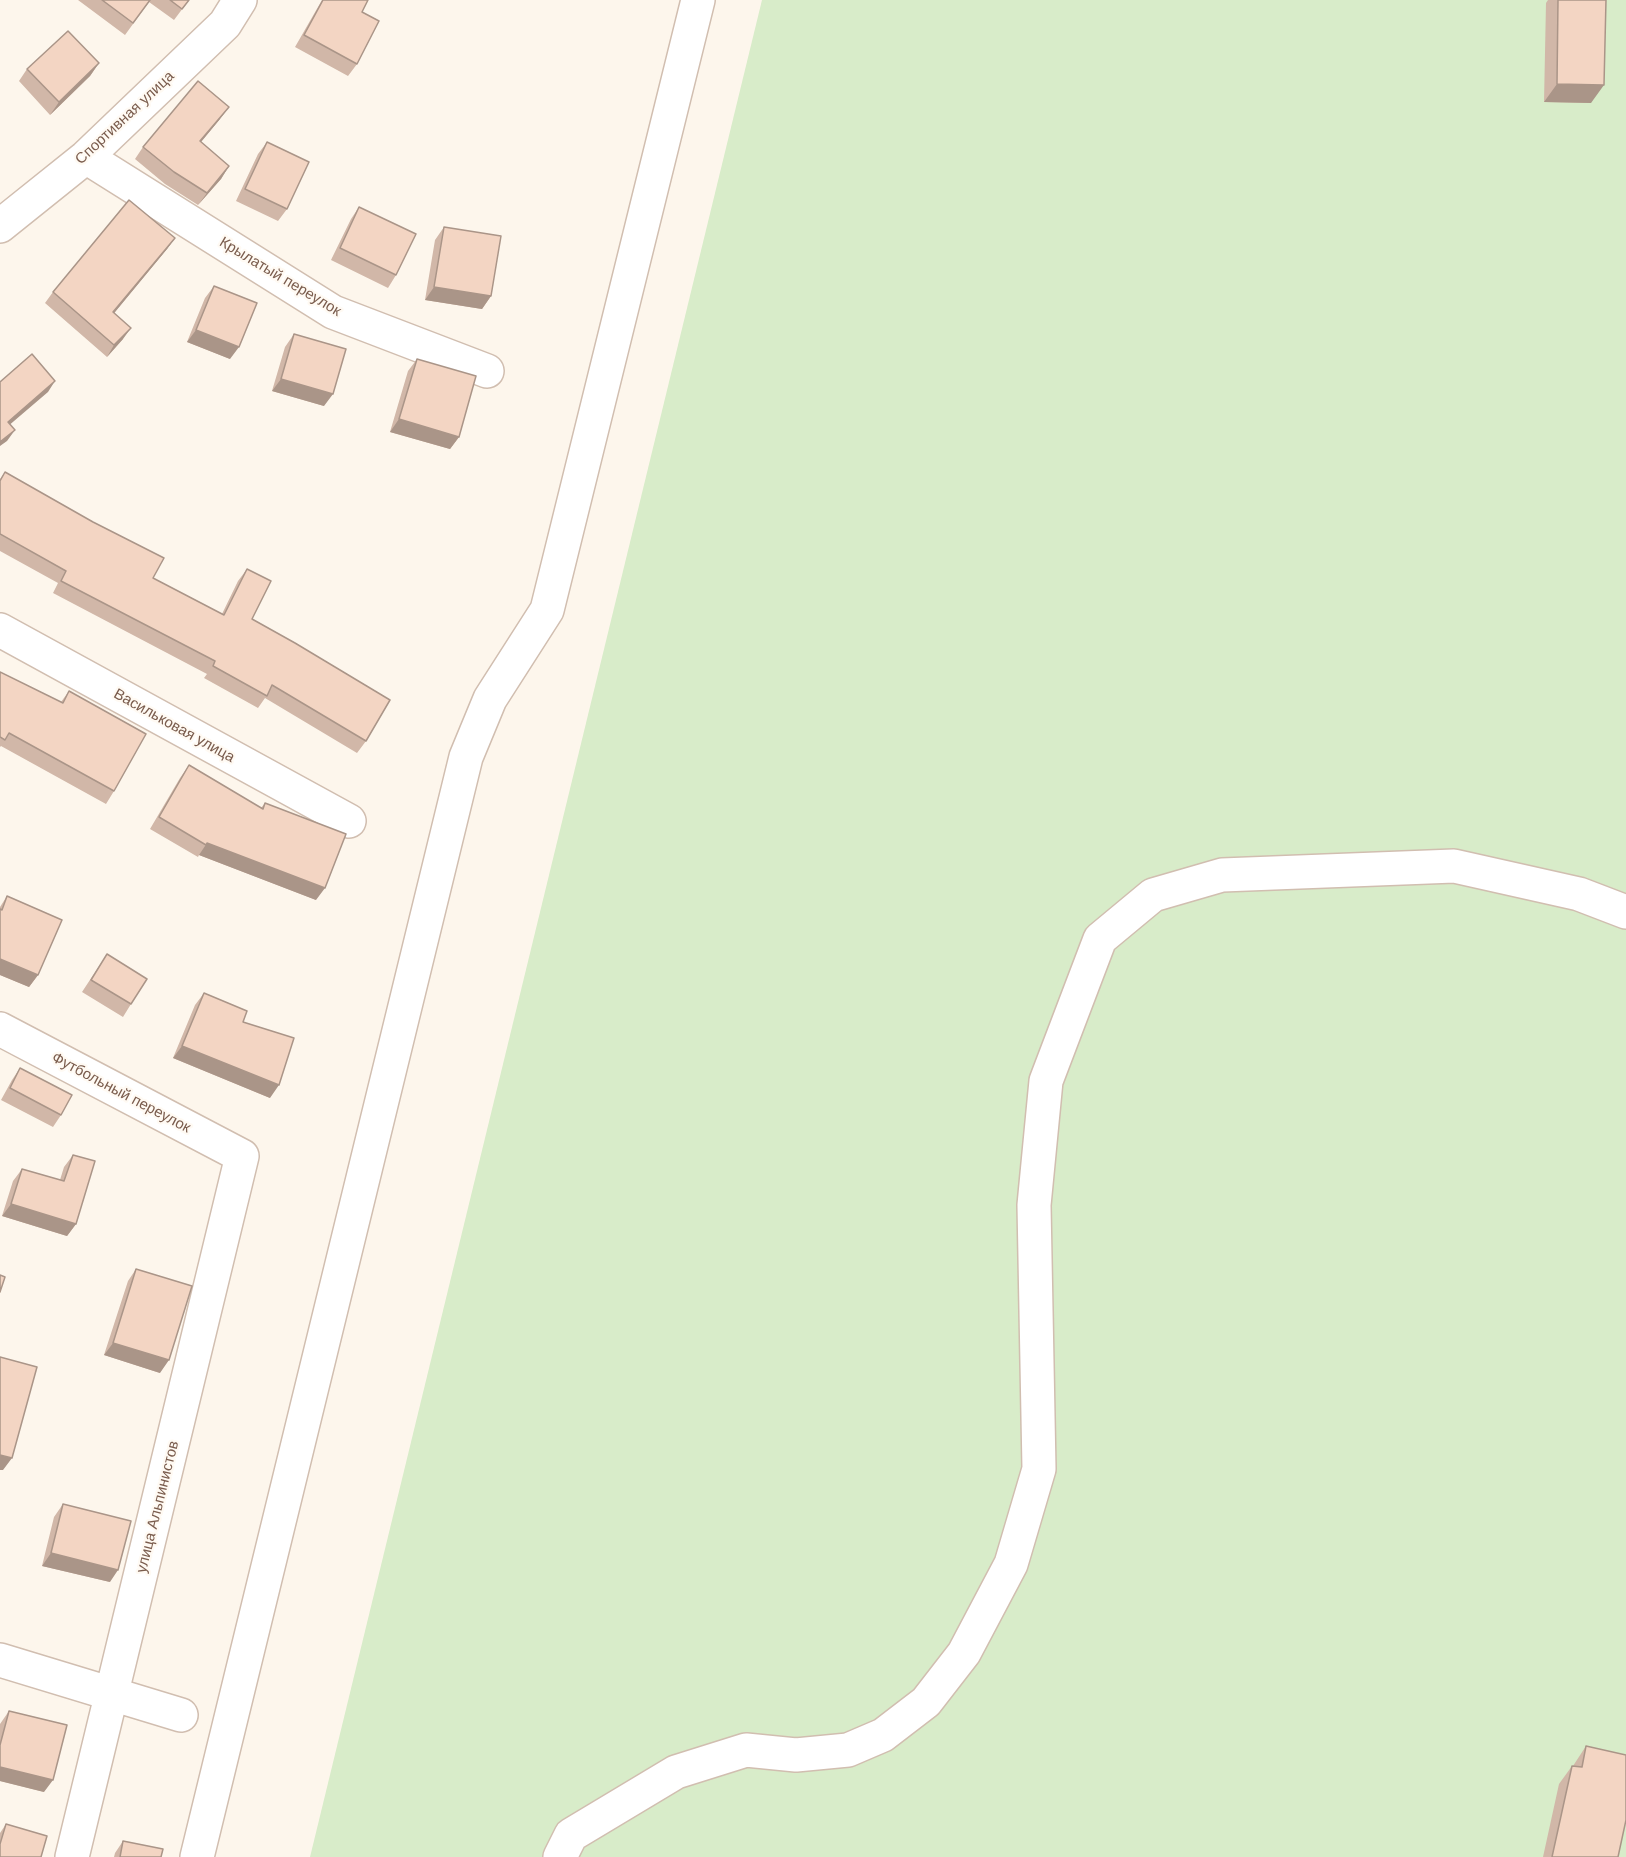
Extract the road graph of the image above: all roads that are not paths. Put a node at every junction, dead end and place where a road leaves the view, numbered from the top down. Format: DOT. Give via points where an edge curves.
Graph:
graph roads {
  1 [pos="240,0"];
  2 [pos="698,0"];
  3 [pos="86,157"];
  4 [pos="0,226"];
  5 [pos="487,371"];
  6 [pos="0,630"];
  7 [pos="349,821"];
  8 [pos="1626,912"];
  9 [pos="0,1029"];
  10 [pos="242,1156"];
  11 [pos="0,1660"];
  12 [pos="112,1695"];
  13 [pos="181,1715"];
  14 [pos="72,1857"];
  15 [pos="197,1857"];
  16 [pos="560,1857"];
  1 -- 3 [label="street, Спортивная улица" via="225,24"];
  2 -- 15 [label="street" via="547,610 490,699 466,757"];
  3 -- 4 [label="street, Спортивная улица"];
  3 -- 5 [label="street, Крылатый переулок" via="333,312"];
  6 -- 7 [label="street, Васильковая улица"];
  8 -- 16 [label="street" via="1579,894 1454,866 1222,875 1153,896 1100,939 1046,1081 1034,1205 1039,1469 1011,1564 964,1653 926,1702 883,1735 848,1750 796,1755 746,1750 676,1772 571,1835"];
  9 -- 10 [label="street, Футбольный переулок"];
  10 -- 12 [label="street, улица Альпинистов"];
  11 -- 12 [label="street"];
  12 -- 13 [label="street"];
  12 -- 14 [label="street, улица Альпинистов"];
}
